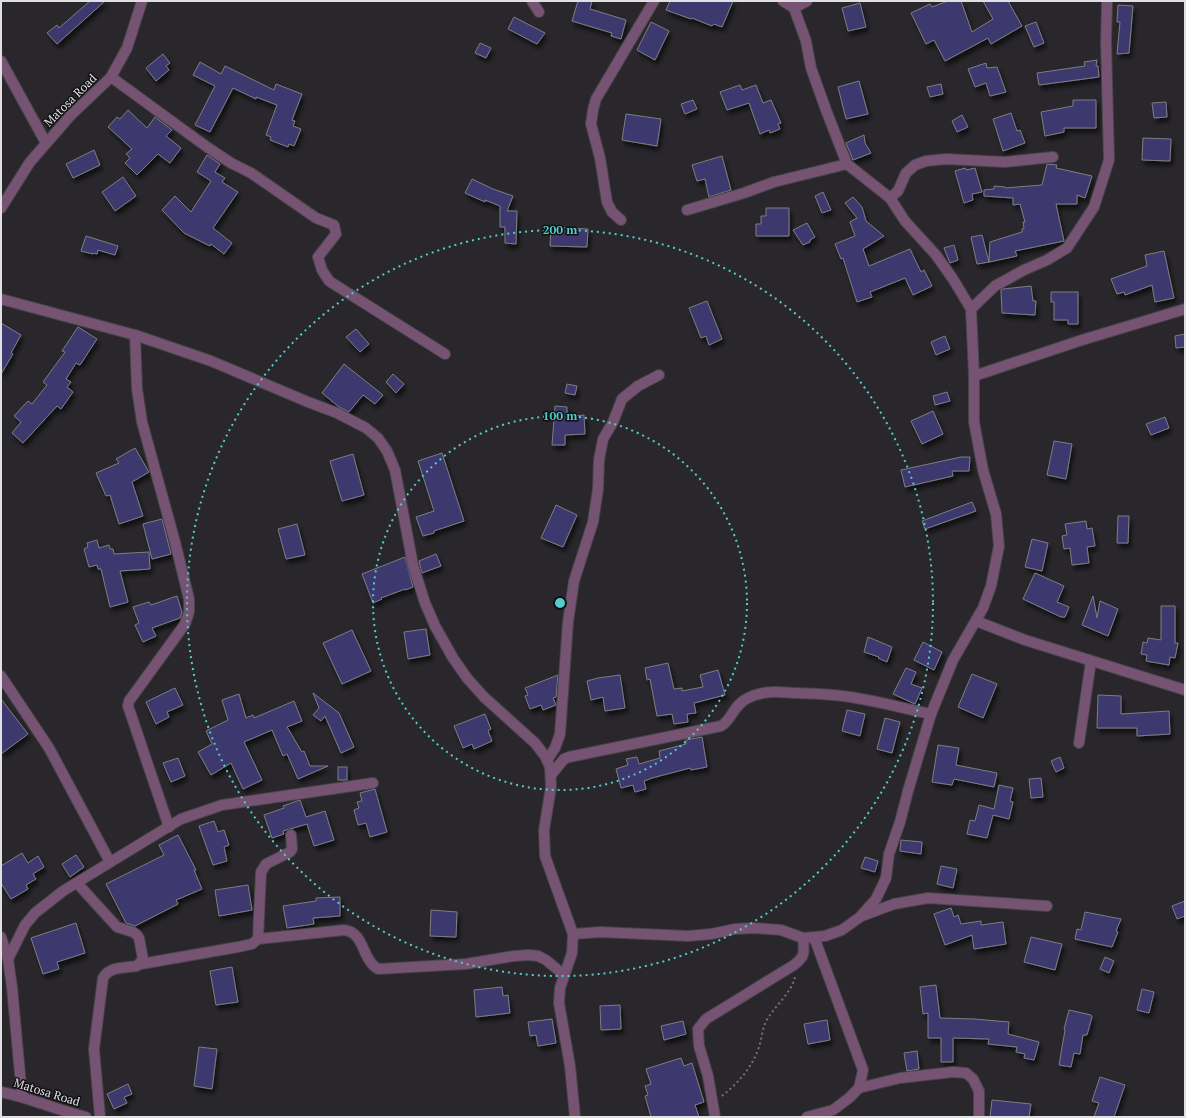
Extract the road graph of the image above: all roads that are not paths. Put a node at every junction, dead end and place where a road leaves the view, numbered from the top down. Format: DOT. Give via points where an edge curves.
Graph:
graph roads {
  1 [pos="142,1"];
  2 [pos="532,1"];
  3 [pos="654,1"];
  4 [pos="783,1"];
  5 [pos="807,1"];
  6 [pos="1107,1"];
  7 [pos="794,8"];
  8 [pos="539,12"];
  9 [pos="1,61"];
  10 [pos="111,77"];
  11 [pos="46,143"];
  12 [pos="1053,157"];
  13 [pos="847,164"];
  14 [pos="890,198"];
  15 [pos="1,208"];
  16 [pos="687,210"];
  17 [pos="621,220"];
  18 [pos="1,299"];
  19 [pos="1185,308"];
  20 [pos="971,309"];
  21 [pos="135,335"];
  22 [pos="445,354"];
  23 [pos="659,375"];
  24 [pos="974,376"];
  25 [pos="976,621"];
  26 [pos="1091,661"];
  27 [pos="1,676"];
  28 [pos="1185,690"];
  29 [pos="931,714"];
  30 [pos="1080,743"];
  31 [pos="547,760"];
  32 [pos="551,776"];
  33 [pos="374,782"];
  34 [pos="169,827"];
  35 [pos="291,835"];
  36 [pos="110,862"];
  37 [pos="76,883"];
  38 [pos="1047,906"];
  39 [pos="860,917"];
  40 [pos="573,934"];
  41 [pos="1,937"];
  42 [pos="814,937"];
  43 [pos="802,938"];
  44 [pos="258,939"];
  45 [pos="8,959"];
  46 [pos="141,964"];
  47 [pos="564,975"];
  48 [pos="859,1088"];
  49 [pos="1,1092"];
  50 [pos="22,1096"];
  51 [pos="86,1117"];
  52 [pos="100,1117"];
  53 [pos="575,1117"];
  54 [pos="715,1117"];
  55 [pos="807,1117"];
  56 [pos="979,1117"];
  1 -- 10 [label="street, Matosa Road" via="127,48"];
  2 -- 8 [label="street"];
  3 -- 17 [label="street" via="596,99 593,110 591,124 607,202 612,212"];
  4 -- 7 [label="street"];
  5 -- 7 [label="street"];
  6 -- 20 [label="street" via="1109,160 1094,207 1067,248 995,286"];
  7 -- 13 [label="street" via="806,41 811,68"];
  9 -- 11 [label="street"];
  10 -- 11 [label="street, Matosa Road"];
  10 -- 22 [label="street" via="207,147 251,173 316,218 334,226 336,234 318,257 329,281"];
  11 -- 15 [label="street, Matosa Road" via="30,162"];
  12 -- 14 [label="street" via="1005,162 926,160 906,173 898,191"];
  13 -- 14 [label="street"];
  13 -- 16 [label="street" via="774,182"];
  14 -- 20 [label="street" via="905,221 936,255"];
  18 -- 21 [label="street"];
  19 -- 24 [label="street"];
  20 -- 24 [label="street"];
  21 -- 31 [label="street" via="211,361 337,413 366,428 378,438 395,470 414,565 435,626 467,678 535,743"];
  21 -- 34 [label="street" via="142,422 189,599 189,612 185,624 129,701 128,706"];
  23 -- 31 [label="street" via="638,386 622,399 603,439 593,522 574,581 568,622 560,734"];
  24 -- 25 [label="street" via="974,422 983,470 996,514 999,546 991,586"];
  25 -- 26 [label="street"];
  25 -- 29 [label="street" via="953,660"];
  26 -- 28 [label="street"];
  26 -- 30 [label="street"];
  27 -- 36 [label="street" via="49,748"];
  29 -- 32 [label="street" via="830,694 757,694 741,702 721,726 569,757 564,759"];
  29 -- 39 [label="street" via="889,854 886,878 876,899"];
  31 -- 32 [label="street"];
  32 -- 40 [label="street" via="544,830 545,856"];
  33 -- 34 [label="street" via="222,805 181,819"];
  34 -- 36 [label="street"];
  35 -- 44 [label="street" via="290,852 266,864 262,872"];
  36 -- 37 [label="street"];
  37 -- 45 [label="street" via="35,913 25,926"];
  37 -- 46 [label="street" via="117,927 137,935 143,954"];
  38 -- 39 [label="street" via="928,898 894,904"];
  39 -- 42 [label="street" via="842,930"];
  40 -- 43 [label="street" via="601,932 688,936 754,928 781,930"];
  40 -- 47 [label="street" via="572,953"];
  41 -- 45 [label="street"];
  42 -- 43 [label="street"];
  42 -- 48 [label="street" via="863,1070"];
  43 -- 54 [label="street" via="802,959 706,1018 698,1029 698,1046 708,1076"];
  44 -- 46 [label="street" via="252,944 238,947"];
  44 -- 47 [label="street" via="344,930 351,931 357,936 368,961 378,969 466,964 529,955 546,960"];
  45 -- 50 [label="street"];
  46 -- 52 [label="street" via="111,970 103,978 94,1049"];
  47 -- 53 [label="street" via="559,1003 570,1066"];
  48 -- 55 [label="street" via="833,1110"];
  48 -- 56 [label="street" via="900,1078 953,1072 966,1074 974,1079 979,1091"];
  49 -- 50 [label="street, Matosa Road"];
  50 -- 51 [label="street, Matosa Road"];
}
